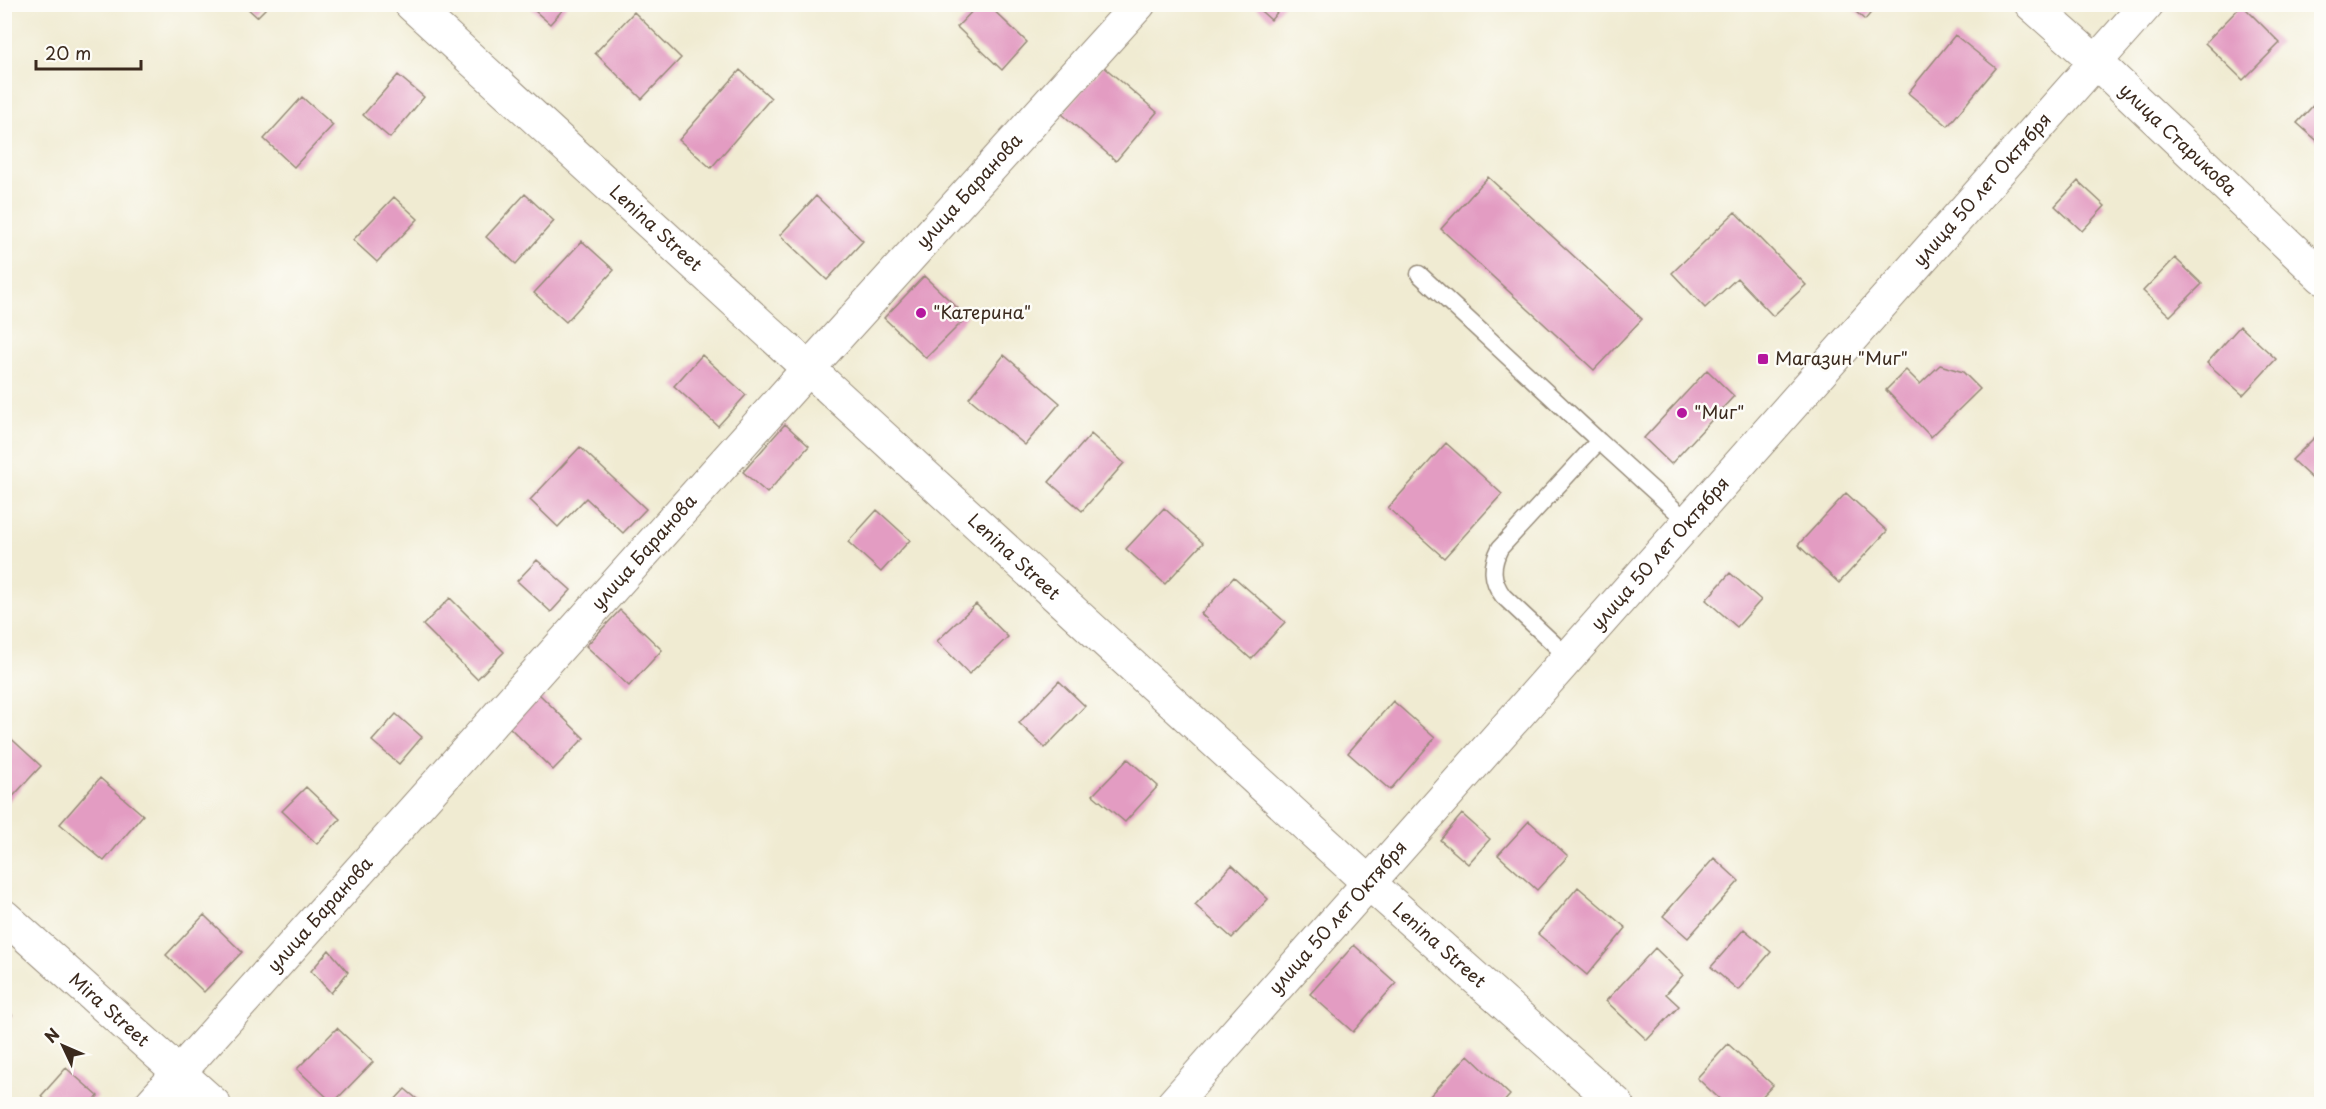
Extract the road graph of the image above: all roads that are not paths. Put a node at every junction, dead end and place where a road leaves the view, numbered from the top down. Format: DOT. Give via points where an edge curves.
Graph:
graph roads {
  1 [pos="411,4"];
  2 [pos="1139,4"];
  3 [pos="2031,4"];
  4 [pos="2147,4"];
  5 [pos="2095,61"];
  6 [pos="1419,274"];
  7 [pos="2322,277"];
  8 [pos="809,368"];
  9 [pos="1599,441"];
  10 [pos="1688,522"];
  11 [pos="1568,657"];
  12 [pos="1369,883"];
  13 [pos="4,916"];
  14 [pos="178,1074"];
  15 [pos="151,1104"];
  16 [pos="214,1104"];
  17 [pos="1173,1104"];
  18 [pos="1617,1104"];
  1 -- 8 [label="street, Lenina Street"];
  2 -- 8 [label="street, улица Баранова"];
  3 -- 5 [label="street, улица Старикова"];
  4 -- 5 [label="street, улица 50 лет Октября"];
  5 -- 7 [label="street, улица Старикова"];
  5 -- 10 [label="street, улица 50 лет Октября"];
  6 -- 9 [label="lane"];
  8 -- 12 [label="street, Lenina Street"];
  8 -- 14 [label="street, улица Баранова"];
  9 -- 10 [label="lane"];
  9 -- 11 [label="lane" via="1500,549 1493,569 1496,587 1503,596"];
  10 -- 11 [label="street, улица 50 лет Октября"];
  11 -- 12 [label="street, улица 50 лет Октября"];
  12 -- 17 [label="street, улица 50 лет Октября"];
  12 -- 18 [label="street, Lenina Street"];
  13 -- 14 [label="street, Mira Street"];
  14 -- 15 [label="street, улица Баранова"];
  14 -- 16 [label="street, Mira Street"];
}
